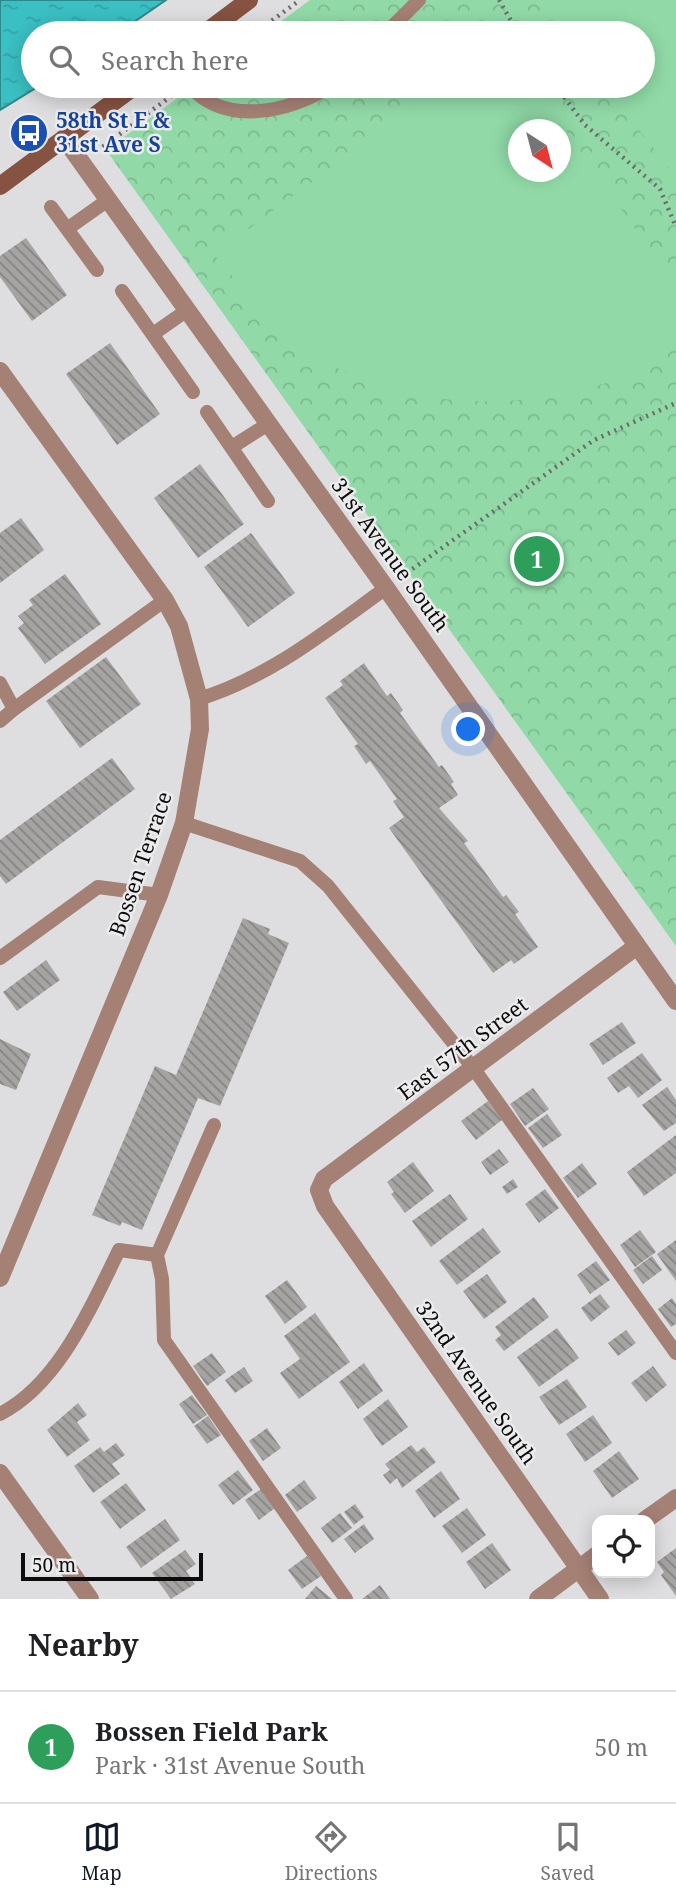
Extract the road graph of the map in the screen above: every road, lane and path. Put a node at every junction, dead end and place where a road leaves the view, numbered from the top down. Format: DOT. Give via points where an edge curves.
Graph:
graph roads {
  1 [pos="249,0"];
  2 [pos="300,0"];
  3 [pos="419,0"];
  4 [pos="499,0"];
  5 [pos="221,21"];
  6 [pos="271,21"];
  7 [pos="398,21"];
  8 [pos="511,21"];
  9 [pos="119,98"];
  10 [pos="170,98"];
  11 [pos="203,98"];
  12 [pos="306,98"];
  13 [pos="565,98"];
  14 [pos="64,138"];
  15 [pos="96,152"];
  16 [pos="0,186"];
  17 [pos="108,200"];
  18 [pos="51,207"];
  19 [pos="676,227"];
  20 [pos="67,229"];
  21 [pos="97,270"];
  22 [pos="122,291"];
  23 [pos="186,311"];
  24 [pos="153,334"];
  25 [pos="0,371"];
  26 [pos="193,392"];
  27 [pos="676,403"];
  28 [pos="207,412"];
  29 [pos="268,424"];
  30 [pos="232,447"];
  31 [pos="268,500"];
  32 [pos="386,588"];
  33 [pos="165,600"];
  34 [pos="0,683"];
  35 [pos="199,699"];
  36 [pos="13,709"];
  37 [pos="0,721"];
  38 [pos="184,822"];
  39 [pos="159,895"];
  40 [pos="637,946"];
  41 [pos="0,958"];
  42 [pos="676,1001"];
  43 [pos="474,1069"];
  44 [pos="214,1125"];
  45 [pos="319,1190"];
  46 [pos="158,1255"];
  47 [pos="0,1278"];
  48 [pos="676,1353"];
  49 [pos="0,1415"];
  50 [pos="0,1473"];
  51 [pos="676,1498"];
  52 [pos="652,1515"];
  53 [pos="592,1559"];
  54 [pos="578,1569"];
  55 [pos="90,1599"];
  56 [pos="346,1599"];
  57 [pos="538,1599"];
  58 [pos="600,1599"];
  1 -- 5 [label="street"];
  2 -- 6 [label="path"];
  3 -- 7 [label="lane"];
  4 -- 8 [label="path"];
  9 -- 14 [label="street"];
  10 -- 15 [label="path"];
  11 -- 12 [label="lane" via="243,112"];
  13 -- 19 [label="path" via="585,125 660,189"];
  14 -- 16 [label="street"];
  14 -- 17 [label="street, 31st Avenue South"];
  17 -- 20 [label="lane"];
  17 -- 23 [label="street, 31st Avenue South"];
  18 -- 20 [label="lane"];
  20 -- 21 [label="lane"];
  22 -- 24 [label="lane"];
  23 -- 24 [label="lane"];
  23 -- 29 [label="street, 31st Avenue South"];
  24 -- 26 [label="lane"];
  25 -- 33 [label="street, Bossen Terrace"];
  27 -- 32 [label="path" via="594,440"];
  28 -- 30 [label="lane"];
  29 -- 30 [label="lane"];
  29 -- 32 [label="street, 31st Avenue South"];
  30 -- 31 [label="lane"];
  32 -- 35 [label="lane" via="281,663"];
  32 -- 40 [label="street, 31st Avenue South"];
  33 -- 35 [label="street, Bossen Terrace" via="179,626"];
  33 -- 36 [label="lane"];
  34 -- 36 [label="lane"];
  35 -- 38 [label="street, Bossen Terrace" via="200,729"];
  36 -- 37 [label="lane"];
  38 -- 39 [label="street, Bossen Terrace"];
  38 -- 43 [label="lane" via="300,861 328,886"];
  39 -- 41 [label="lane" via="98,887"];
  39 -- 47 [label="street, Bossen Terrace"];
  40 -- 42 [label="street, 31st Avenue South"];
  40 -- 43 [label="street, East 57th Street"];
  43 -- 45 [label="street, East 57th Street" via="324,1179"];
  43 -- 48 [label="lane"];
  44 -- 46 [label="lane"];
  45 -- 54 [label="street, 32nd Avenue South" via="325,1206"];
  46 -- 49 [label="lane" via="119,1250 76,1337 23,1401"];
  46 -- 56 [label="lane" via="164,1340"];
  50 -- 55 [label="street"];
  51 -- 52 [label="street"];
  53 -- 54 [label="street"];
  54 -- 57 [label="street"];
  54 -- 58 [label="street, 32nd Avenue South"];
}
